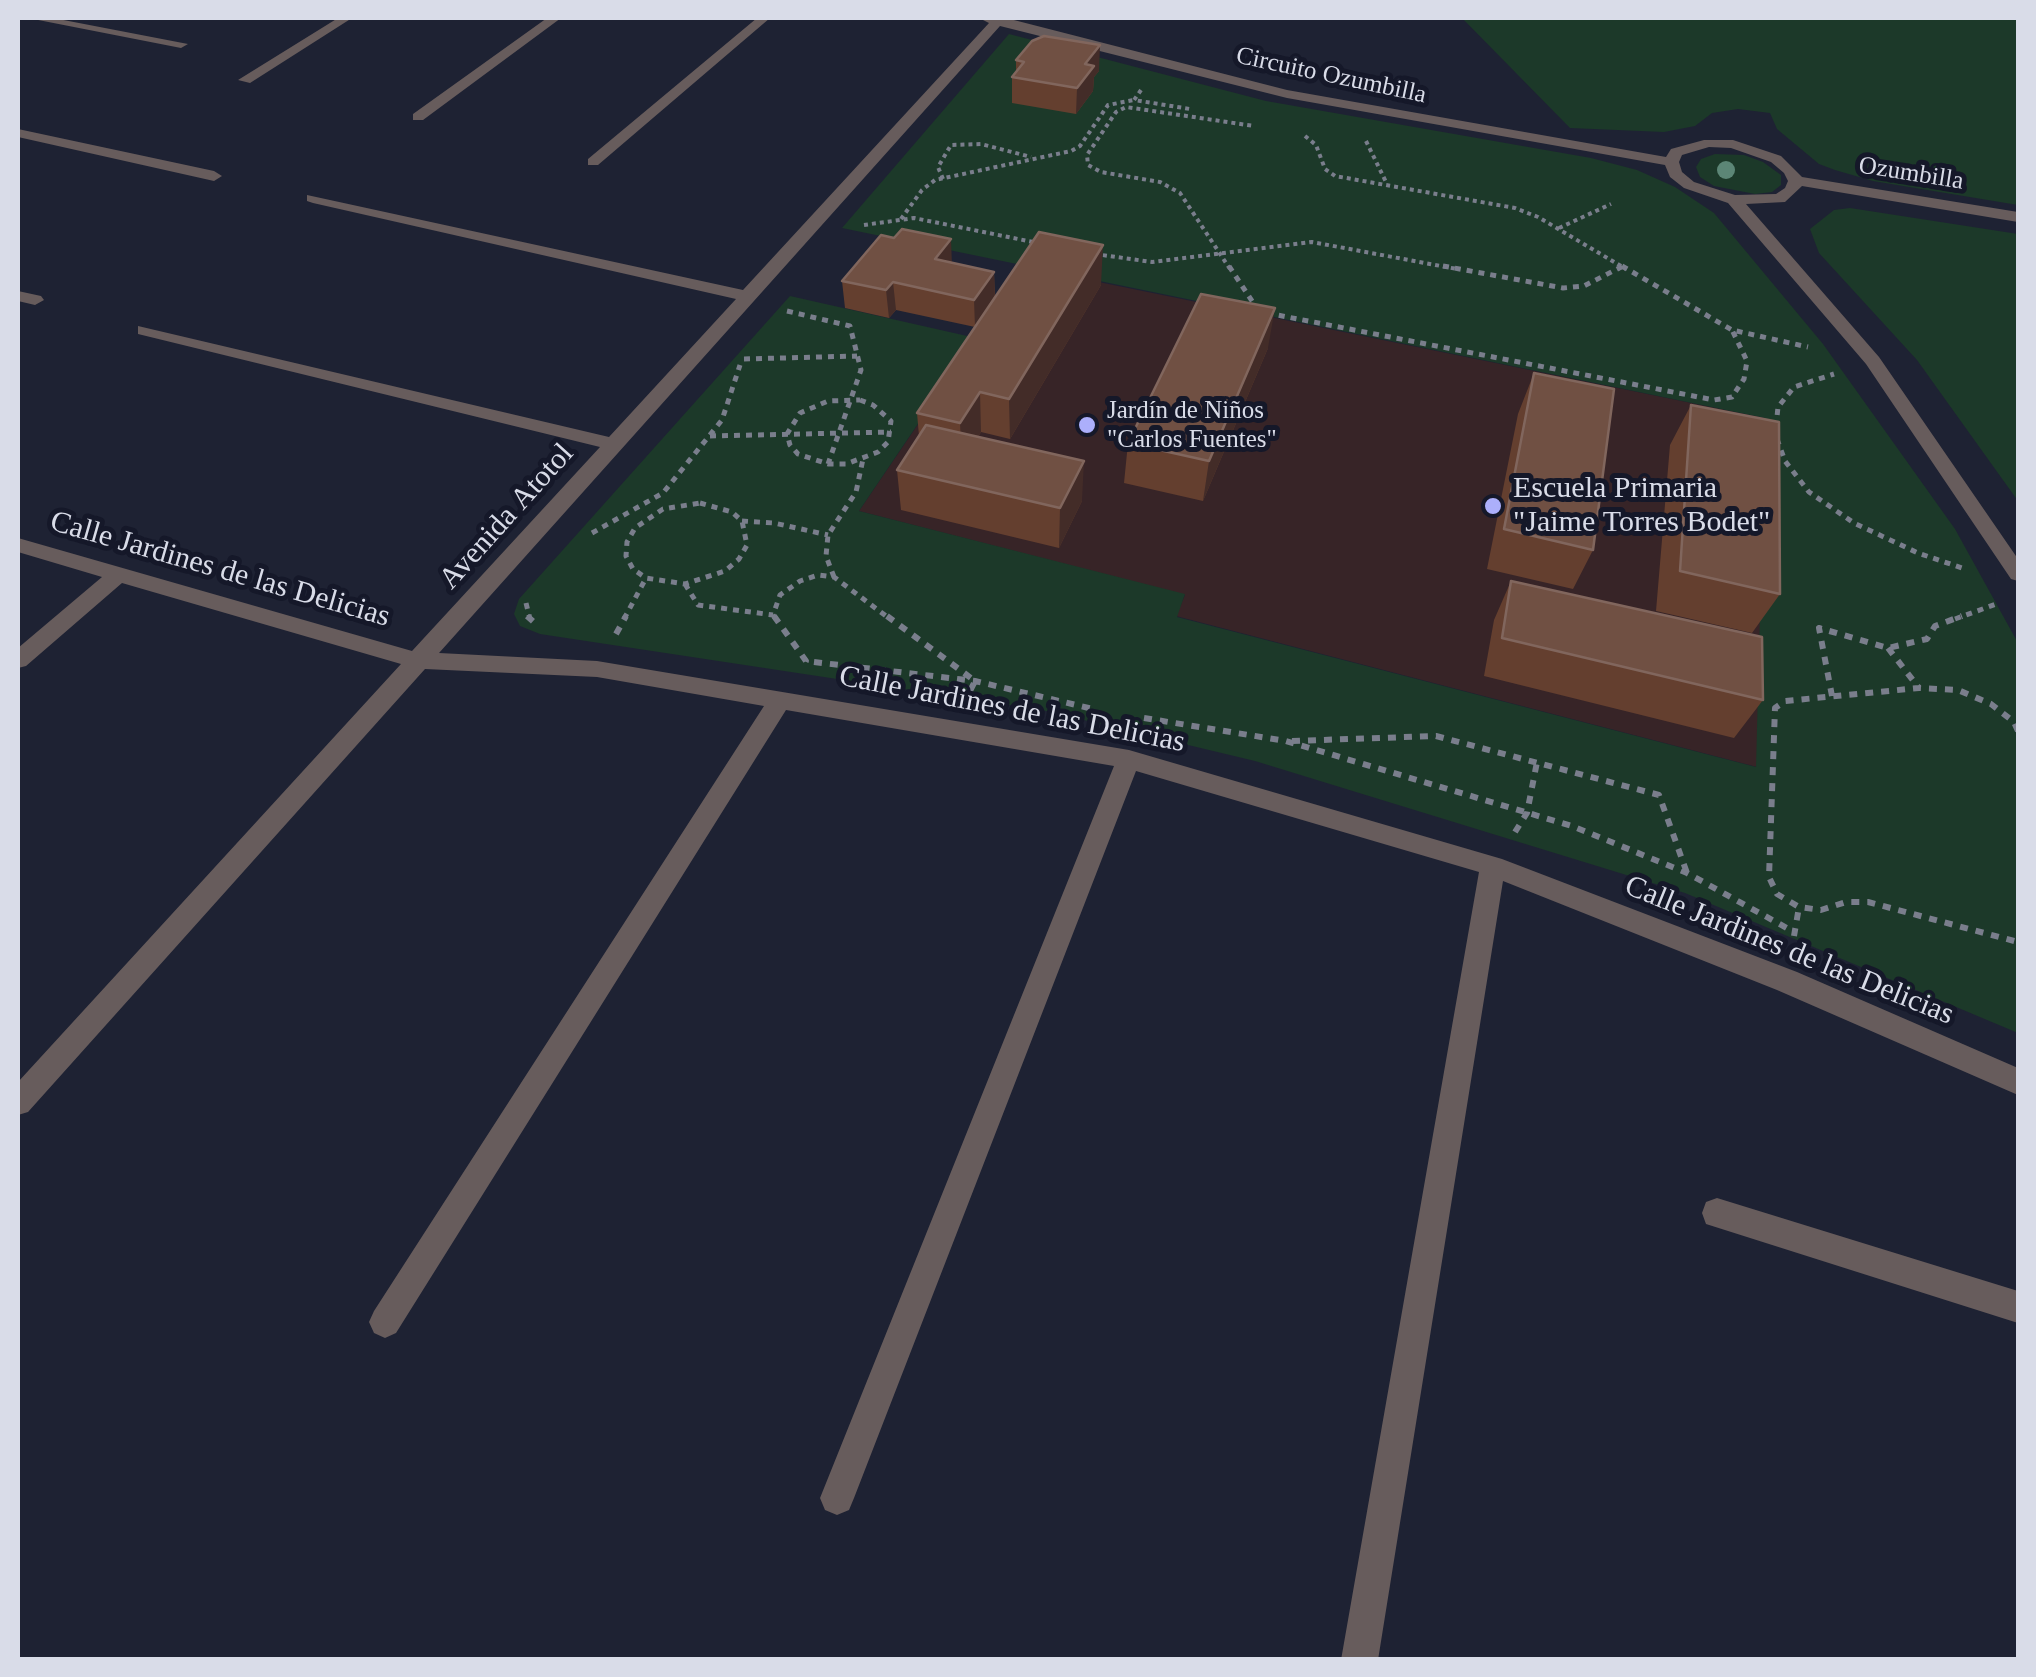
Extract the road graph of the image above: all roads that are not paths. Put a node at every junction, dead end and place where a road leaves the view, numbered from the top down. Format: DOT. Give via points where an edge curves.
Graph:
graph roads {
  1 [pos="34,18"];
  2 [pos="346,18"];
  3 [pos="555,18"];
  4 [pos="764,18"];
  5 [pos="994,18"];
  6 [pos="181,44"];
  7 [pos="245,80"];
  8 [pos="418,117"];
  9 [pos="18,133"];
  10 [pos="593,162"];
  11 [pos="1671,162"];
  12 [pos="214,176"];
  13 [pos="1796,181"];
  14 [pos="313,198"];
  15 [pos="1734,200"];
  16 [pos="2018,218"];
  17 [pos="744,298"];
  18 [pos="144,330"];
  19 [pos="614,444"];
  20 [pos="18,545"];
  21 [pos="119,574"];
  22 [pos="2018,574"];
  23 [pos="18,660"];
  24 [pos="415,660"];
  25 [pos="780,700"];
  26 [pos="1129,759"];
  27 [pos="1492,866"];
  28 [pos="2018,1082"];
  29 [pos="18,1102"];
  30 [pos="1716,1213"];
  31 [pos="2018,1308"];
  32 [pos="385,1322"];
  33 [pos="838,1498"];
  34 [pos="1358,1660"];
  1 -- 6 [label="street"];
  2 -- 7 [label="street"];
  3 -- 8 [label="street"];
  4 -- 10 [label="street"];
  5 -- 11 [label="street, Circuito Ozumbilla" via="1287,94"];
  5 -- 17 [label="street, Avenida Atotol"];
  9 -- 12 [label="street"];
  11 -- 13 [label="street" via="1690,146 1733,144 1776,158"];
  11 -- 15 [label="street" via="1689,185"];
  13 -- 15 [label="street" via="1779,198"];
  13 -- 16 [label="street, Ozumbilla"];
  14 -- 17 [label="street"];
  15 -- 22 [label="street" via="1873,361"];
  17 -- 19 [label="street, Avenida Atotol"];
  18 -- 19 [label="street"];
  19 -- 24 [label="street, Avenida Atotol"];
  20 -- 21 [label="street, Calle Jardines de las Delicias"];
  21 -- 23 [label="street"];
  21 -- 24 [label="street, Calle Jardines de las Delicias"];
  24 -- 25 [label="street, Calle Jardines de las Delicias" via="598,670"];
  24 -- 29 [label="street, Avenida Atotol"];
  25 -- 26 [label="street, Calle Jardines de las Delicias"];
  25 -- 32 [label="street"];
  26 -- 27 [label="street, Calle Jardines de las Delicias"];
  26 -- 33 [label="street"];
  27 -- 28 [label="street, Calle Jardines de las Delicias" via="1787,981"];
  27 -- 34 [label="street"];
  30 -- 31 [label="street"];
}
